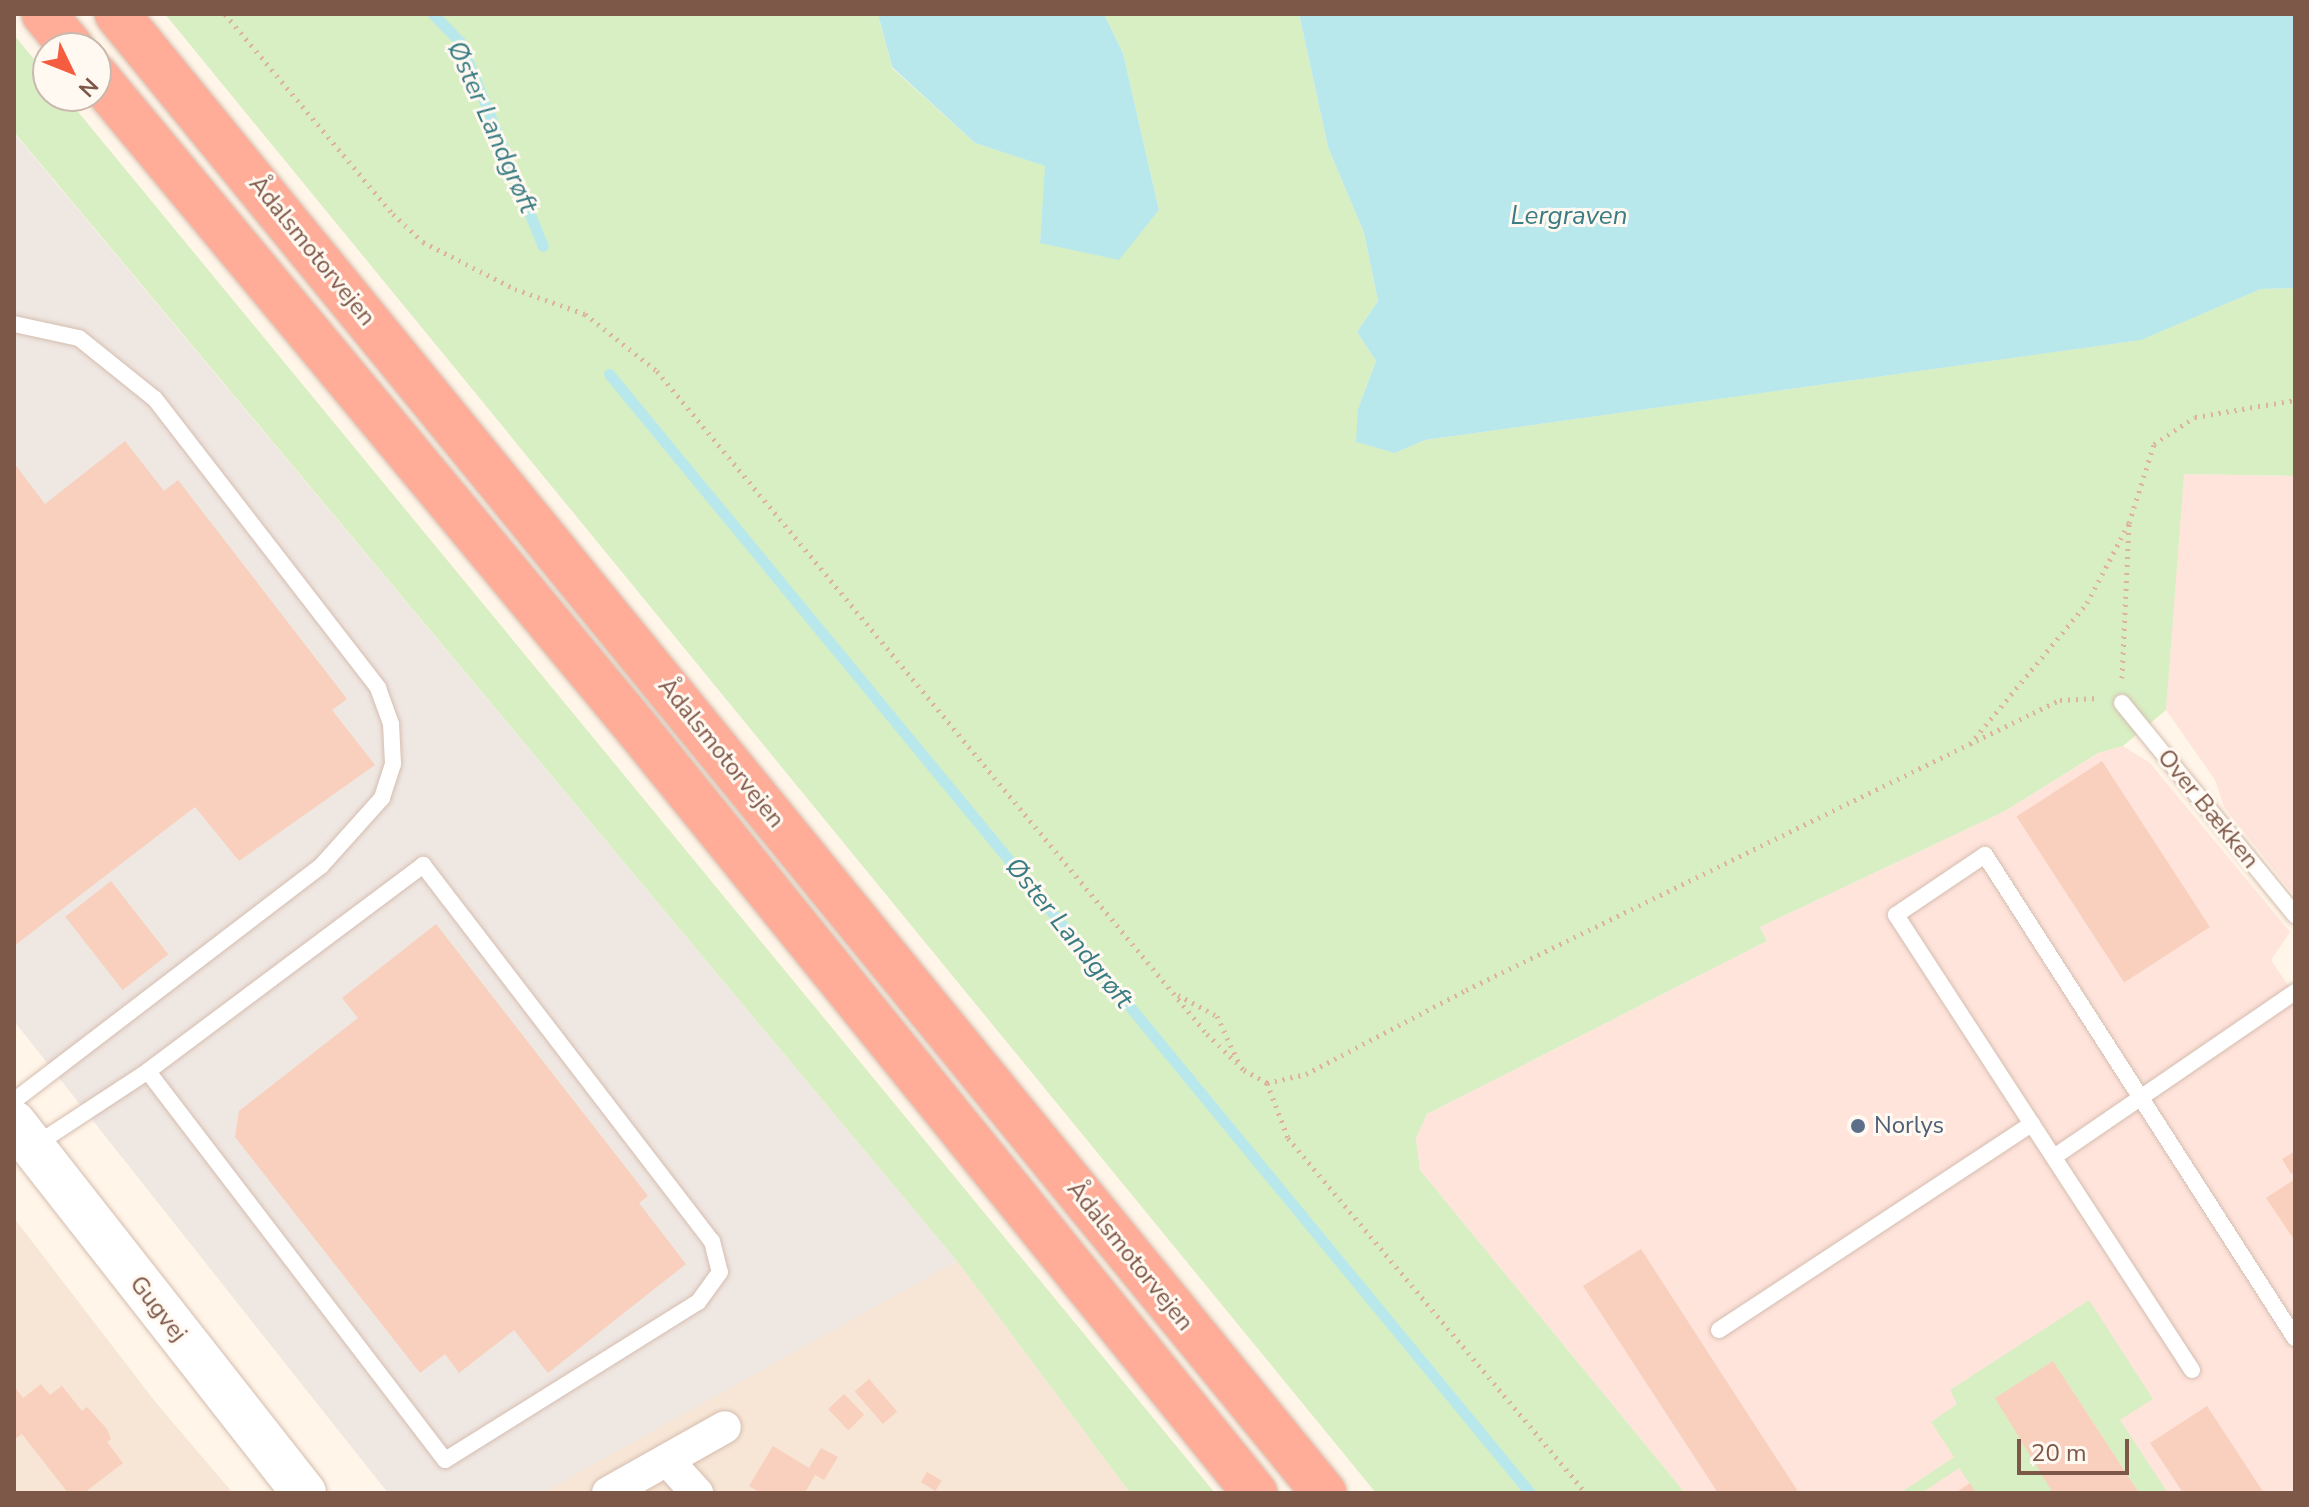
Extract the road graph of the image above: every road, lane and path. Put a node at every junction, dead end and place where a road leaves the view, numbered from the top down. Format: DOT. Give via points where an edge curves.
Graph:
graph roads {
  1 [pos="44,14"];
  2 [pos="117,14"];
  3 [pos="225,14"];
  4 [pos="59,32"];
  5 [pos="112,95"];
  6 [pos="14,324"];
  7 [pos="2295,400"];
  8 [pos="2129,523"];
  9 [pos="2122,703"];
  10 [pos="1969,745"];
  11 [pos="2295,915"];
  12 [pos="2295,992"];
  13 [pos="1174,993"];
  14 [pos="1239,1065"];
  15 [pos="148,1071"];
  16 [pos="1267,1083"];
  17 [pos="2141,1096"];
  18 [pos="14,1101"];
  19 [pos="2032,1124"];
  20 [pos="23,1135"];
  21 [pos="2054,1157"];
  22 [pos="1719,1330"];
  23 [pos="2295,1338"];
  24 [pos="2192,1370"];
  25 [pos="725,1427"];
  26 [pos="667,1460"];
  27 [pos="304,1493"];
  28 [pos="608,1493"];
  29 [pos="697,1493"];
  30 [pos="1255,1493"];
  31 [pos="1324,1493"];
  32 [pos="1586,1493"];
  1 -- 4 [label="highway"];
  2 -- 31 [label="highway, Ådalsmotorvejen"];
  3 -- 13 [label="path" via="393,214 423,242 515,289 585,314 657,371"];
  5 -- 30 [label="highway, Ådalsmotorvejen" via="639,731"];
  6 -- 18 [label="lane" via="79,338 155,399 378,688 391,724 393,764 382,798 321,866"];
  7 -- 8 [label="path" via="2195,417 2154,444"];
  8 -- 9 [label="path"];
  8 -- 10 [label="path" via="2087,603"];
  9 -- 10 [label="path" via="2090,696 2060,700"];
  9 -- 11 [label="lane, Over Bækken"];
  10 -- 16 [label="path" via="1466,990 1306,1074"];
  12 -- 17 [label="lane"];
  13 -- 14 [label="path"];
  13 -- 14 [label="path" via="1217,1016"];
  14 -- 16 [label="path"];
  15 -- 15 [label="lane" via="423,865 712,1241 720,1272 698,1302 445,1460"];
  15 -- 20 [label="lane"];
  16 -- 32 [label="path" via="1288,1138"];
  17 -- 19 [label="lane" via="1985,855 1896,915"];
  17 -- 21 [label="lane"];
  17 -- 23 [label="lane"];
  19 -- 21 [label="lane"];
  19 -- 22 [label="lane"];
  20 -- 27 [label="street, Gugvej"];
  21 -- 24 [label="lane"];
  25 -- 26 [label="street"];
  26 -- 28 [label="street"];
  26 -- 29 [label="street"];
}
